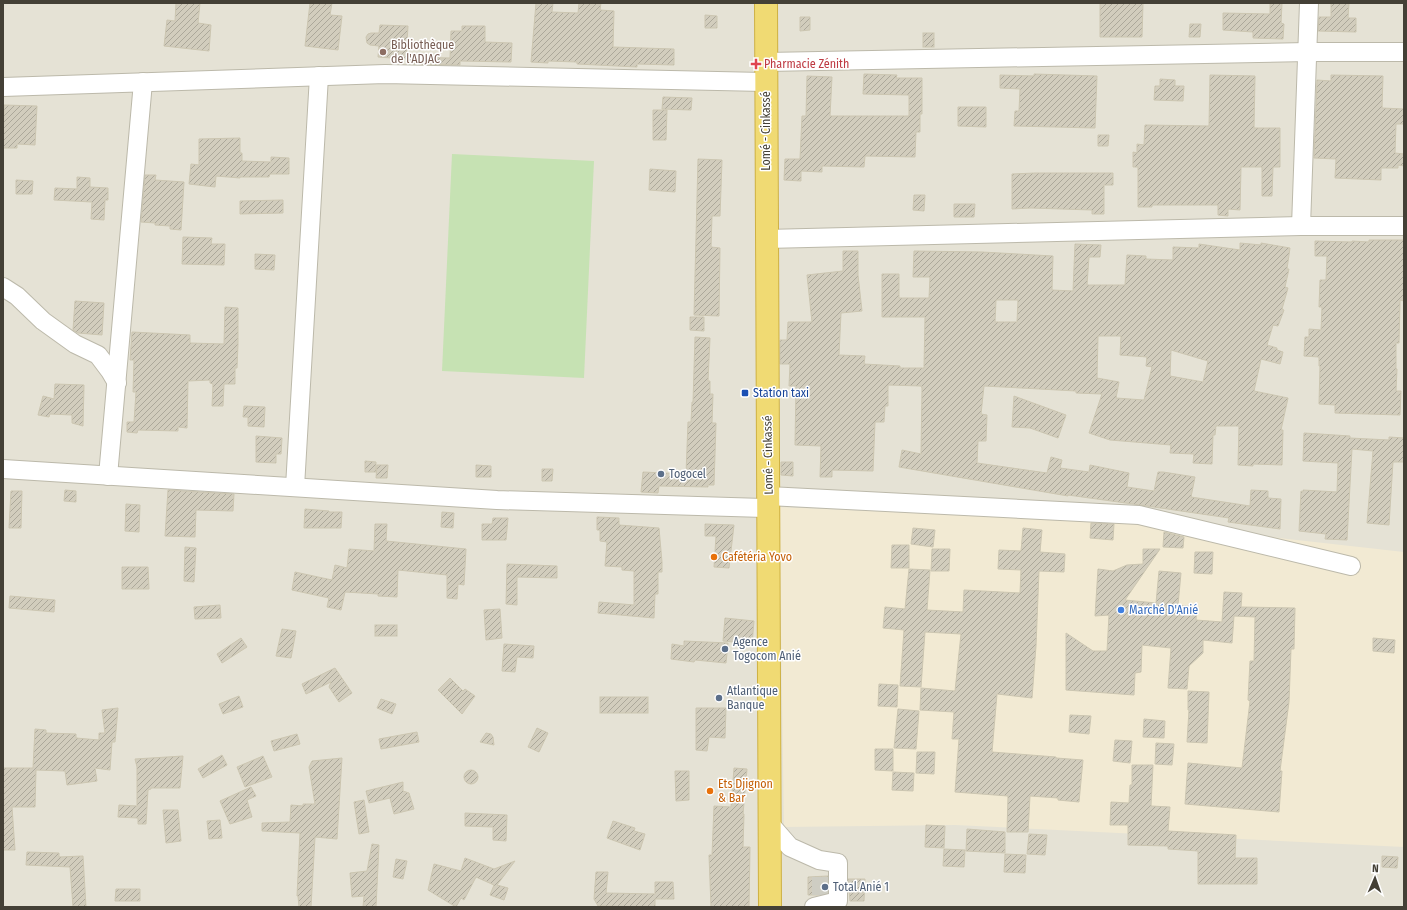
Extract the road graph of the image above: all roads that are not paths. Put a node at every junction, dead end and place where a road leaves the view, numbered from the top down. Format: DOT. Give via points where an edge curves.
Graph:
graph roads {
  1 [pos="766,3"];
  2 [pos="1309,3"];
  3 [pos="1308,52"];
  4 [pos="1404,52"];
  5 [pos="766,72"];
  6 [pos="319,76"];
  7 [pos="143,82"];
  8 [pos="3,87"];
  9 [pos="1301,226"];
  10 [pos="1404,226"];
  11 [pos="766,239"];
  12 [pos="3,287"];
  13 [pos="116,383"];
  14 [pos="3,469"];
  15 [pos="108,476"];
  16 [pos="295,487"];
  17 [pos="768,502"];
  18 [pos="1351,566"];
  19 [pos="770,824"];
  20 [pos="818,902"];
  21 [pos="770,907"];
  1 -- 5 [label="highway, Lomé - Cinkassé"];
  2 -- 3 [label="street"];
  3 -- 4 [label="street"];
  3 -- 5 [label="street"];
  3 -- 9 [label="street"];
  5 -- 6 [label="street"];
  5 -- 11 [label="highway, Lomé - Cinkassé"];
  6 -- 7 [label="street"];
  6 -- 16 [label="street"];
  7 -- 8 [label="street"];
  7 -- 13 [label="street"];
  9 -- 10 [label="street"];
  9 -- 11 [label="street"];
  11 -- 17 [label="highway, Lomé - Cinkassé"];
  12 -- 13 [label="street" via="75,344 98,355"];
  13 -- 15 [label="street"];
  14 -- 15 [label="street"];
  15 -- 16 [label="street"];
  16 -- 17 [label="street" via="497,500"];
  17 -- 18 [label="street" via="1140,515"];
  17 -- 19 [label="highway, Lomé - Cinkassé"];
  19 -- 20 [label="street" via="790,847 820,868 838,863 838,900"];
  19 -- 21 [label="highway, Lomé - Cinkassé"];
}
